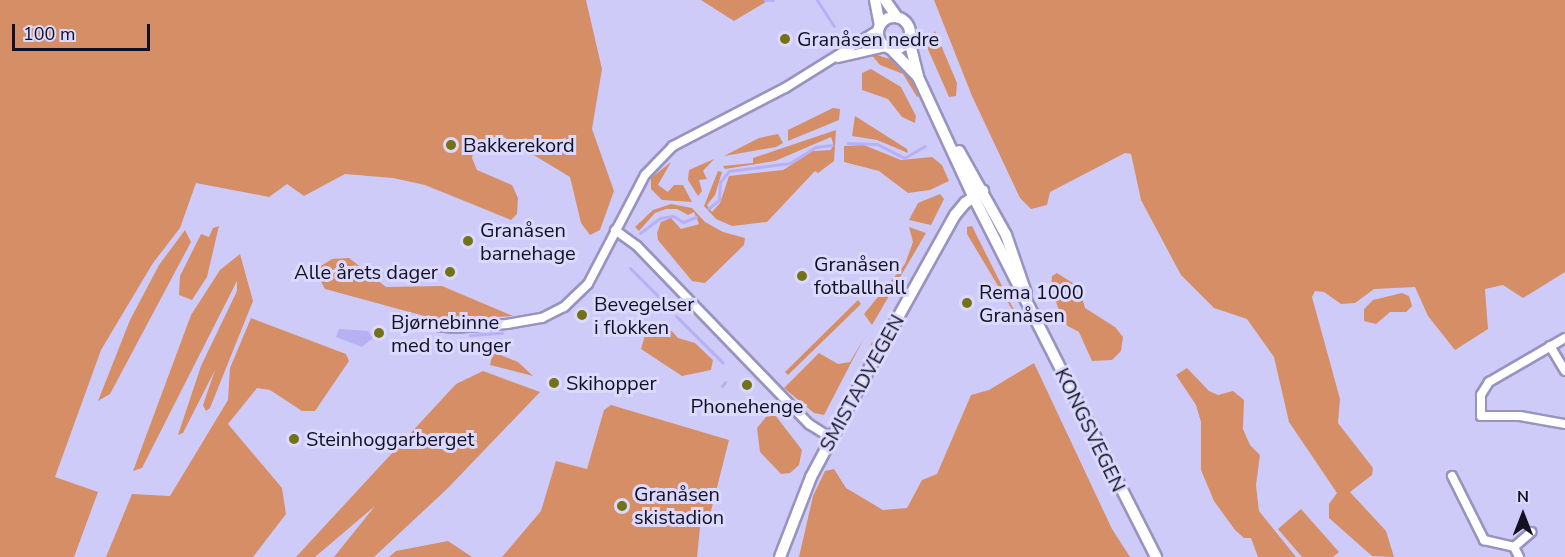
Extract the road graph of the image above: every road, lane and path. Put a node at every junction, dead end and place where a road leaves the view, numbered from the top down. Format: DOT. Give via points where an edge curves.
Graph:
graph roads {
  1 [pos="875,0"];
  2 [pos="885,0"];
  3 [pos="897,17"];
  4 [pos="879,27"];
  5 [pos="909,40"];
  6 [pos="889,48"];
  7 [pos="837,58"];
  8 [pos="918,77"];
  9 [pos="978,194"];
  10 [pos="615,230"];
  11 [pos="413,323"];
  12 [pos="1565,338"];
  13 [pos="1550,346"];
  14 [pos="1565,371"];
  15 [pos="1565,424"];
  16 [pos="831,438"];
  17 [pos="1452,476"];
  18 [pos="1531,532"];
  19 [pos="1514,547"];
  20 [pos="780,557"];
  21 [pos="1155,557"];
  22 [pos="1519,557"];
  1 -- 4 [label="main road, KONGSVEGEN"];
  2 -- 3 [label="main road, KONGSVEGEN"];
  3 -- 4 [label="main road" via="887,18"];
  3 -- 5 [label="main road, KONGSVEGEN" via="909,26"];
  4 -- 6 [label="main road, KONGSVEGEN" via="879,40"];
  4 -- 7 [label="street"];
  5 -- 6 [label="main road" via="901,47"];
  5 -- 8 [label="main road, KONGSVEGEN"];
  6 -- 7 [label="street"];
  6 -- 8 [label="main road, KONGSVEGEN"];
  7 -- 10 [label="street" via="673,146 645,175"];
  8 -- 9 [label="main road, KONGSVEGEN"];
  9 -- 16 [label="main road, SMISTADVEGEN" via="955,215"];
  9 -- 21 [label="main road, KONGSVEGEN"];
  10 -- 11 [label="street" via="588,284 552,314 525,322 462,328"];
  10 -- 16 [label="street" via="636,246 809,424"];
  12 -- 13 [label="street"];
  13 -- 14 [label="street"];
  13 -- 15 [label="street" via="1483,388 1481,416 1520,416"];
  16 -- 20 [label="main road, SMISTADVEGEN"];
  17 -- 19 [label="street" via="1484,540"];
  18 -- 19 [label="street"];
  19 -- 22 [label="street"];
}
